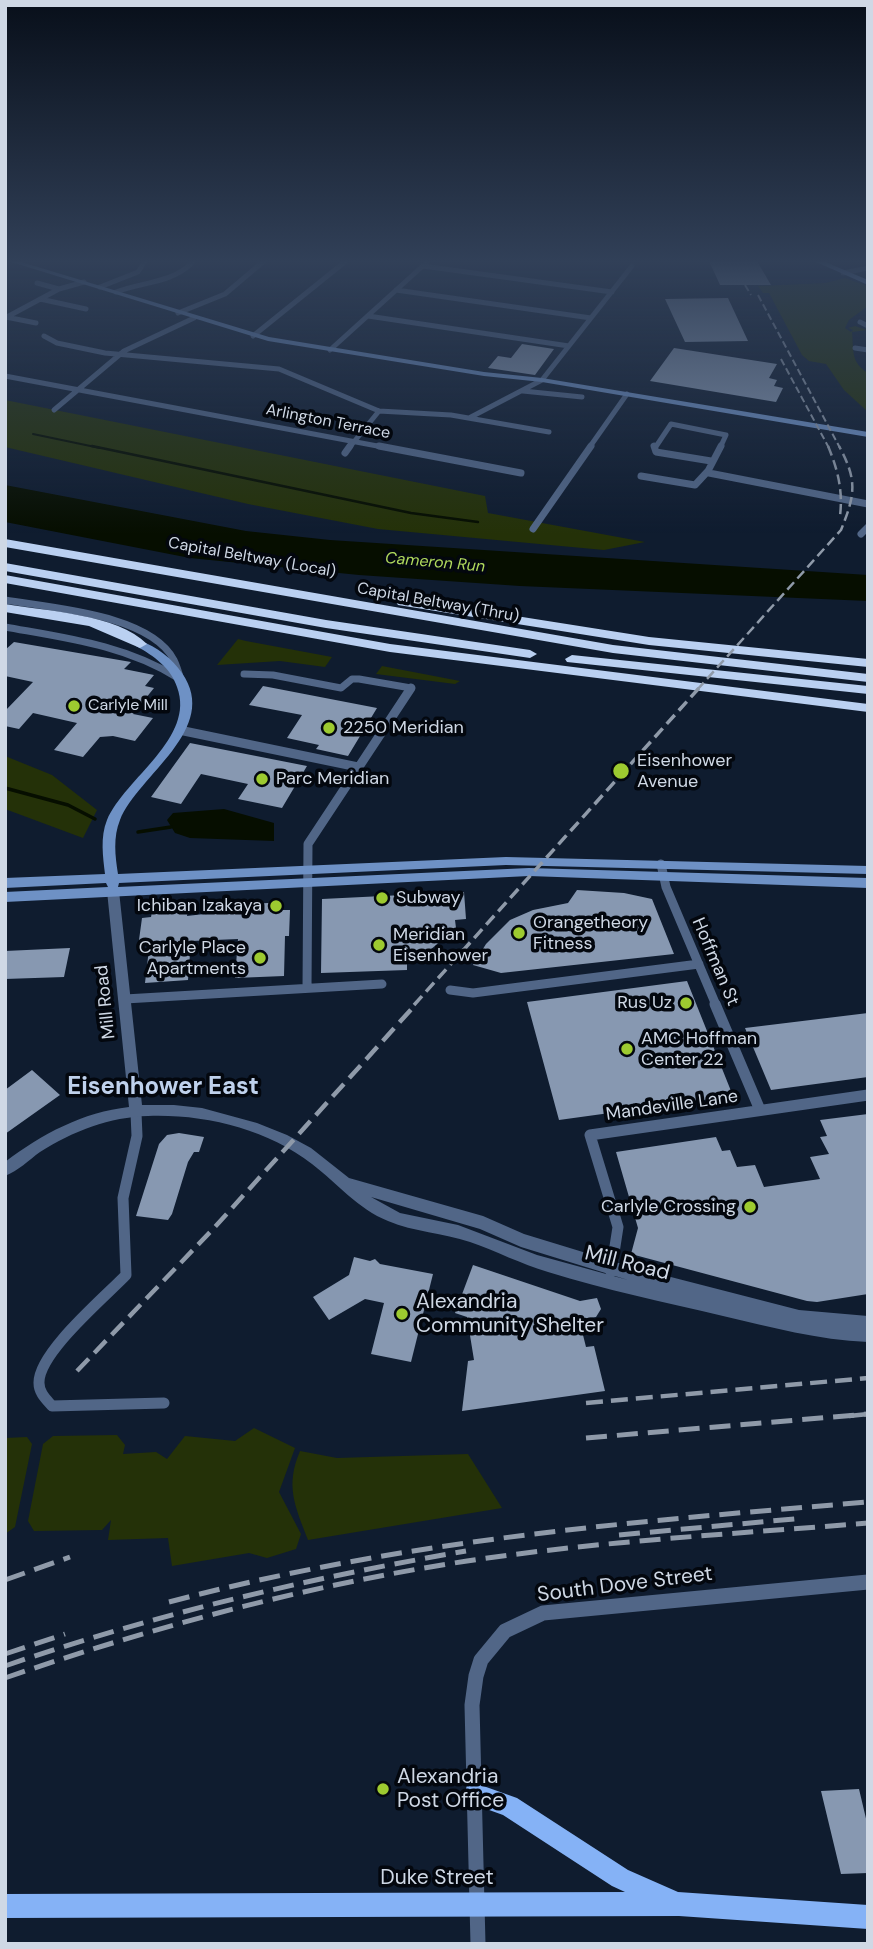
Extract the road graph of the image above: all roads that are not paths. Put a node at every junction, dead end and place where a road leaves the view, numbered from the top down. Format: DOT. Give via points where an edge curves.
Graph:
graph roads {
  1 [pos="100,352"];
  2 [pos="124,352"];
  3 [pos="348,352"];
  4 [pos="564,352"];
  5 [pos="120,355"];
  6 [pos="5,376"];
  7 [pos="538,382"];
  8 [pos="78,390"];
  9 [pos="523,391"];
  10 [pos="582,397"];
  11 [pos="624,397"];
  12 [pos="54,410"];
  13 [pos="379,411"];
  14 [pos="469,418"];
  15 [pos="549,432"];
  16 [pos="867,437"];
  17 [pos="354,442"];
  18 [pos="345,453"];
  19 [pos="711,461"];
  20 [pos="521,473"];
  21 [pos="709,473"];
  22 [pos="641,476"];
  23 [pos="868,504"];
  24 [pos="868,527"];
  25 [pos="533,529"];
  26 [pos="5,531"];
  27 [pos="861,534"];
  28 [pos="5,543"];
  29 [pos="5,567"];
  30 [pos="5,579"];
  31 [pos="384,599"];
  32 [pos="5,600"];
  33 [pos="5,608"];
  34 [pos="5,615"];
  35 [pos="78,625"];
  36 [pos="5,627"];
  37 [pos="140,644"];
  38 [pos="868,655"];
  39 [pos="868,663"];
  40 [pos="244,674"];
  41 [pos="868,678"];
  42 [pos="181,681"];
  43 [pos="868,690"];
  44 [pos="770,696"];
  45 [pos="868,708"];
  46 [pos="868,717"];
  47 [pos="179,730"];
  48 [pos="358,767"];
  49 [pos="662,870"];
  50 [pos="868,870"];
  51 [pos="307,876"];
  52 [pos="5,883"];
  53 [pos="868,883"];
  54 [pos="113,885"];
  55 [pos="5,897"];
  56 [pos="699,964"];
  57 [pos="382,984"];
  58 [pos="307,988"];
  59 [pos="450,990"];
  60 [pos="125,999"];
  61 [pos="868,1095"];
  62 [pos="760,1110"];
  63 [pos="136,1113"];
  64 [pos="5,1170"];
  65 [pos="610,1275"];
  66 [pos="868,1323"];
  67 [pos="868,1335"];
  68 [pos="164,1403"];
  69 [pos="868,1582"];
  70 [pos="475,1794"];
  71 [pos="477,1903"];
  72 [pos="679,1904"];
  73 [pos="5,1906"];
  74 [pos="868,1915"];
  75 [pos="478,1944"];
  1 -- 5 [label="street"];
  2 -- 5 [label="street"];
  3 -- 7 [label="main road"];
  4 -- 7 [label="street"];
  5 -- 8 [label="street"];
  5 -- 13 [label="street" via="279,369"];
  6 -- 8 [label="street, Arlington Terrace"];
  7 -- 9 [label="street"];
  7 -- 11 [label="main road"];
  8 -- 12 [label="street"];
  8 -- 17 [label="street, Arlington Terrace"];
  9 -- 10 [label="street"];
  9 -- 14 [label="street"];
  11 -- 16 [label="main road"];
  11 -- 25 [label="street"];
  13 -- 14 [label="street"];
  13 -- 17 [label="street"];
  14 -- 15 [label="street"];
  17 -- 18 [label="street"];
  17 -- 20 [label="street, Arlington Terrace"];
  19 -- 19 [label="street" via="726,435 723,432 671,424 654,446 660,453"];
  19 -- 21 [label="street"];
  21 -- 22 [label="street" via="695,485"];
  21 -- 23 [label="street"];
  24 -- 27 [label="street"];
  26 -- 31 [label="highway, Capital Beltway (Local)"];
  28 -- 41 [label="highway, Capital Beltway (Thru)" via="612,649"];
  29 -- 43 [label="highway, Capital Beltway (Thru)" via="462,644"];
  30 -- 44 [label="highway" via="377,646"];
  31 -- 38 [label="highway"];
  31 -- 39 [label="highway, Capital Beltway (Local)" via="649,641"];
  32 -- 42 [label="street, Mill Road" via="115,621 143,631 170,650"];
  33 -- 35 [label="highway"];
  34 -- 35 [label="highway"];
  35 -- 37 [label="highway"];
  36 -- 42 [label="street" via="120,650"];
  37 -- 42 [label="main road" via="163,659"];
  40 -- 48 [label="street" via="341,688 359,678 411,688"];
  42 -- 47 [label="main road, Mill Road" via="187,709"];
  44 -- 45 [label="highway"];
  44 -- 46 [label="highway" via="803,707"];
  47 -- 48 [label="street"];
  47 -- 54 [label="main road, Mill Road" via="116,814 110,839"];
  48 -- 51 [label="street" via="308,844"];
  49 -- 50 [label="main road"];
  49 -- 51 [label="main road"];
  49 -- 53 [label="main road"];
  49 -- 56 [label="street, Hoffman St"];
  51 -- 54 [label="main road"];
  51 -- 58 [label="street"];
  52 -- 54 [label="main road"];
  54 -- 55 [label="main road"];
  54 -- 60 [label="street, Mill Road"];
  56 -- 59 [label="street" via="484,992"];
  56 -- 62 [label="street, Hoffman St"];
  57 -- 58 [label="street"];
  58 -- 60 [label="street"];
  60 -- 63 [label="street, Mill Road"];
  61 -- 62 [label="street, Mandeville Lane"];
  62 -- 65 [label="street, Mandeville Lane" via="590,1135 618,1227"];
  63 -- 64 [label="street" via="75,1127 42,1143"];
  63 -- 65 [label="street, Mill Road" via="191,1113 231,1120 295,1146 349,1184 483,1223"];
  63 -- 68 [label="street" via="123,1198 126,1275 48,1357 38,1385 52,1406"];
  65 -- 66 [label="street, Mill Road" via="799,1317"];
  65 -- 67 [label="street, Mill Road" via="824,1333"];
  69 -- 70 [label="street, South Dove Street" via="543,1613 514,1624 492,1644 476,1676 472,1705"];
  70 -- 71 [label="street, South Dove Street"];
  70 -- 72 [label="main road" via="509,1806 620,1878"];
  71 -- 72 [label="main road, Duke Street"];
  71 -- 73 [label="main road, Duke Street"];
  71 -- 75 [label="street, South Dove Street"];
  72 -- 74 [label="main road, Duke Street"];
}
